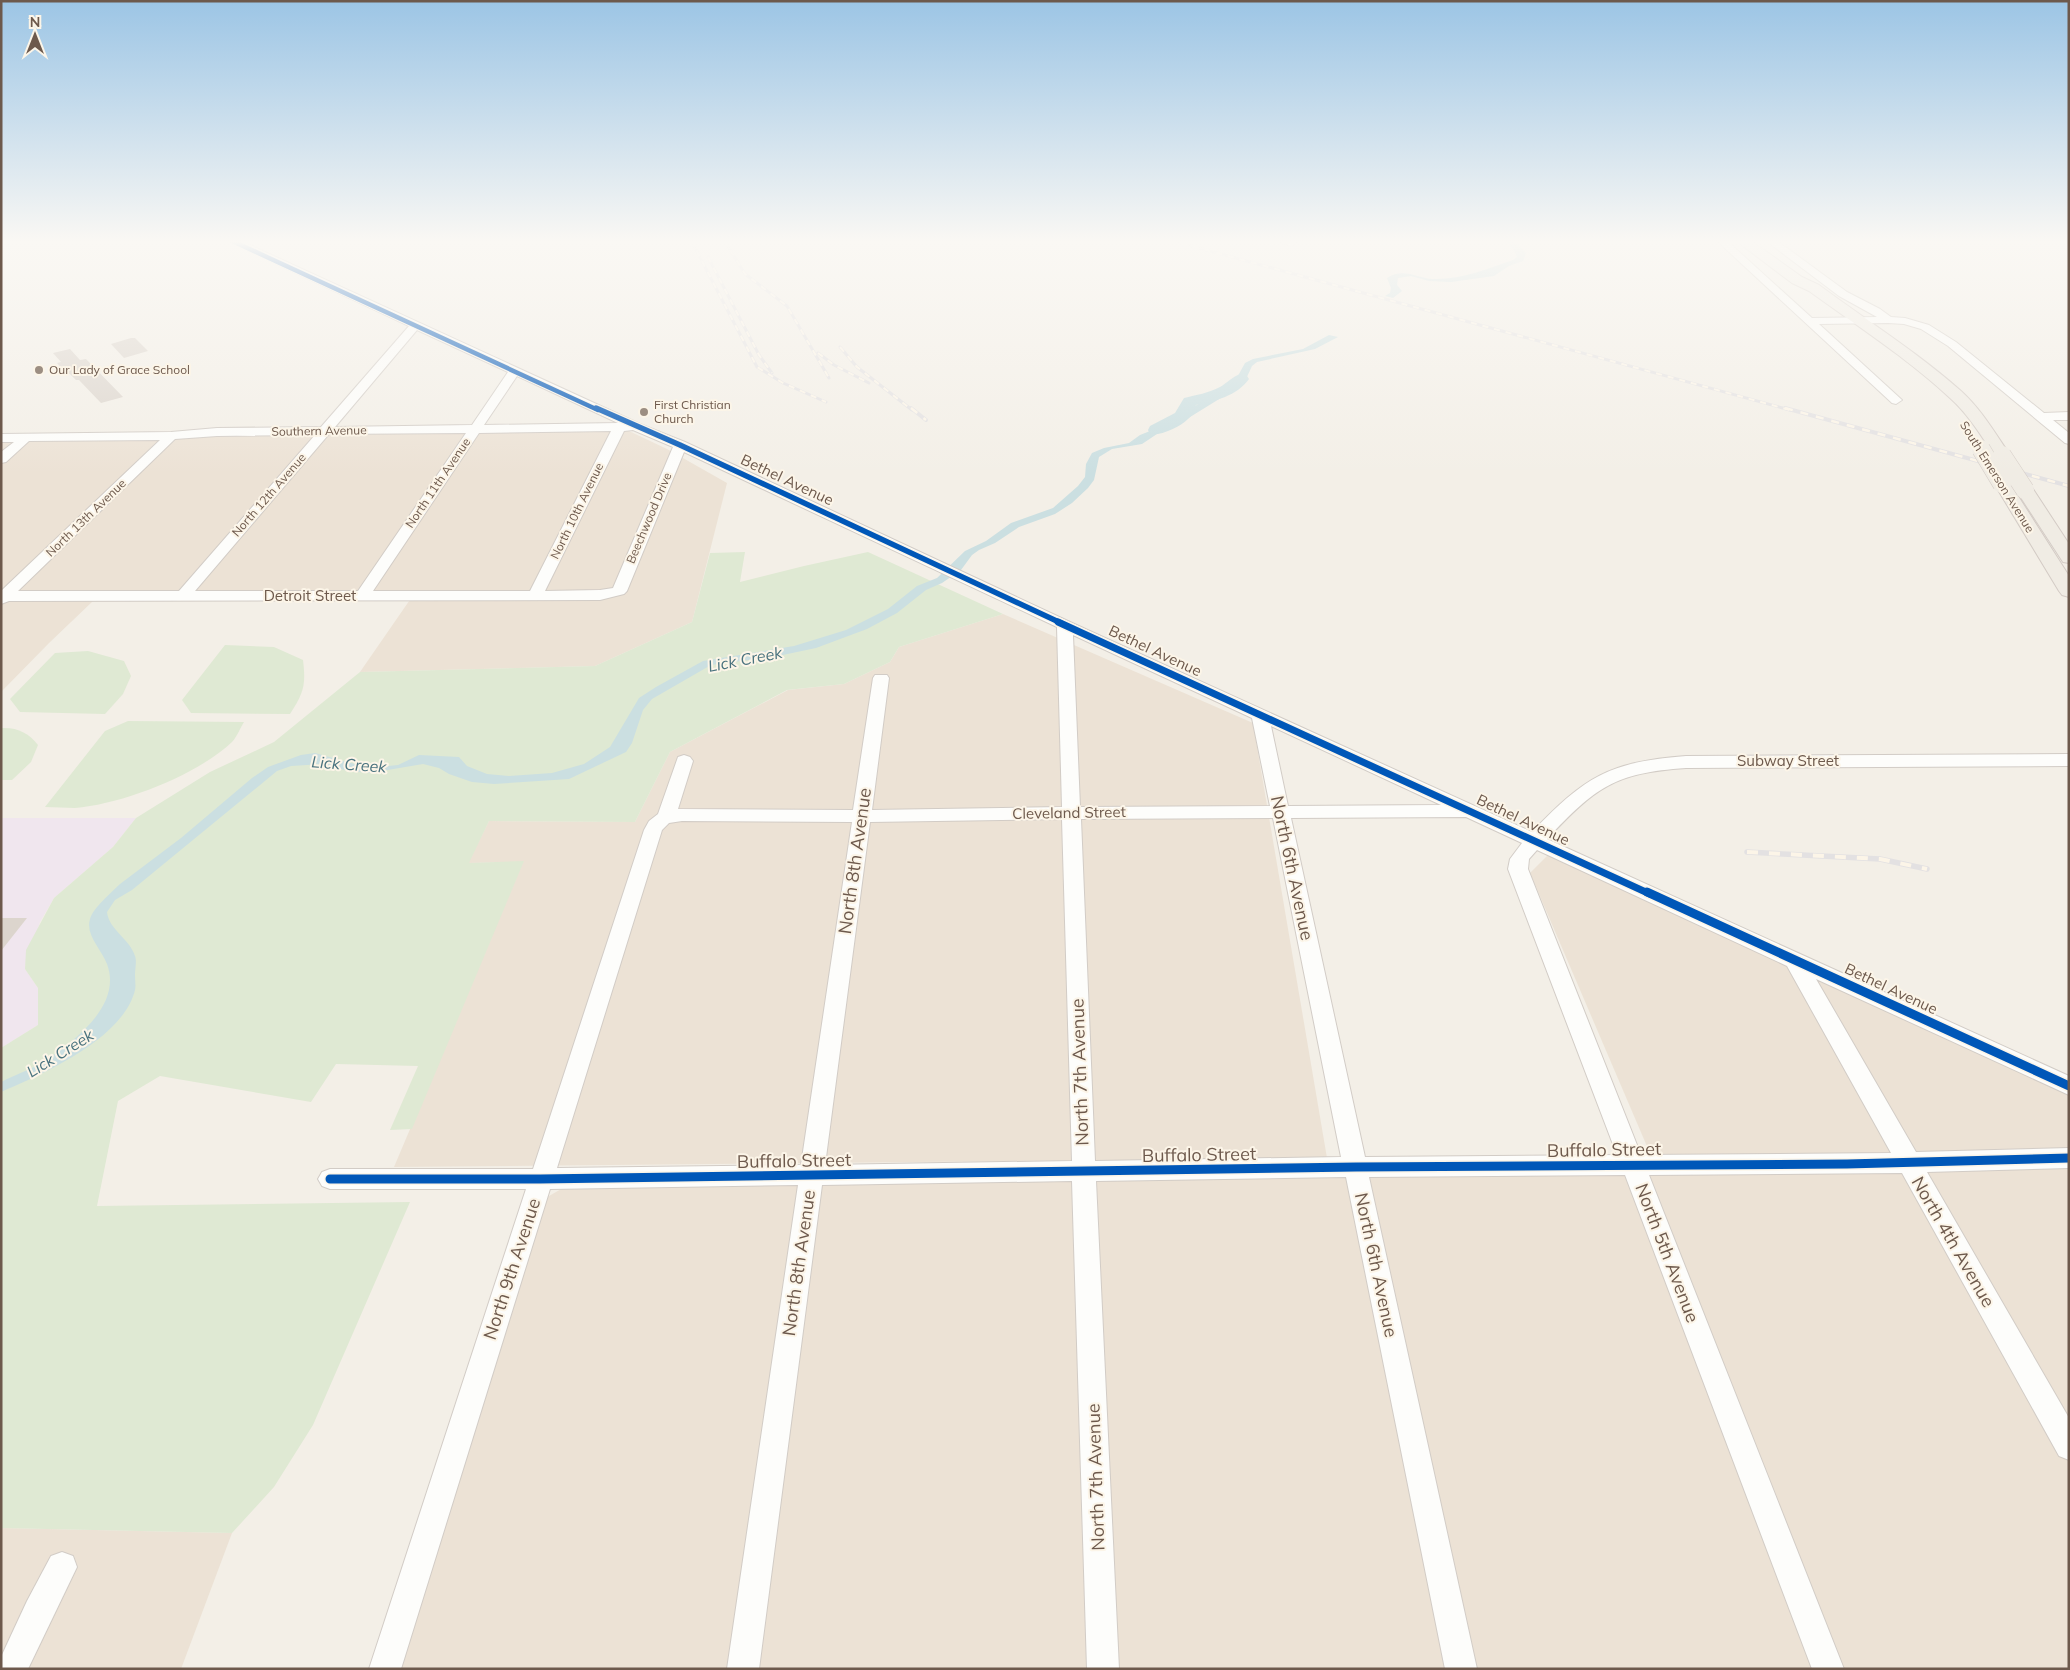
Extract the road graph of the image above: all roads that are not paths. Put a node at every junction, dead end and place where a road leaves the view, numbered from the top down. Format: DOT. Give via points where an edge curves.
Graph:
graph roads {
  1 [pos="398,318"];
  2 [pos="1806,318"];
  3 [pos="1847,318"];
  4 [pos="1885,318"];
  5 [pos="1850,320"];
  6 [pos="1888,320"];
  7 [pos="1810,322"];
  8 [pos="415,326"];
  9 [pos="514,372"];
  10 [pos="1896,400"];
  11 [pos="2069,416"];
  12 [pos="2041,417"];
  13 [pos="636,427"];
  14 [pos="618,428"];
  15 [pos="474,430"];
  16 [pos="325,431"];
  17 [pos="171,436"];
  18 [pos="27,437"];
  19 [pos="1,438"];
  20 [pos="2069,440"];
  21 [pos="680,445"];
  22 [pos="1,459"];
  23 [pos="2018,494"];
  24 [pos="2067,556"];
  25 [pos="619,591"];
  26 [pos="2069,591"];
  27 [pos="535,595"];
  28 [pos="362,596"];
  29 [pos="2,597"];
  30 [pos="182,597"];
  31 [pos="1065,625"];
  32 [pos="881,678"];
  33 [pos="1260,714"];
  34 [pos="2069,760"];
  35 [pos="684,761"];
  36 [pos="1472,811"];
  37 [pos="1280,812"];
  38 [pos="1071,813"];
  39 [pos="862,816"];
  40 [pos="666,818"];
  41 [pos="1535,840"];
  42 [pos="1794,959"];
  43 [pos="2069,1086"];
  44 [pos="2069,1158"];
  45 [pos="1907,1160"];
  46 [pos="1633,1165"];
  47 [pos="1356,1167"];
  48 [pos="1084,1172"];
  49 [pos="812,1175"];
  50 [pos="330,1179"];
  51 [pos="540,1179"];
  52 [pos="2069,1446"];
  53 [pos="62,1567"];
  54 [pos="12,1669"];
  55 [pos="385,1669"];
  56 [pos="743,1669"];
  57 [pos="1103,1669"];
  58 [pos="1460,1669"];
  59 [pos="1828,1669"];
  1 -- 8 [label="street, Bethel Avenue"];
  2 -- 7 [label="street"];
  3 -- 5 [label="main road, South Emerson Avenue"];
  4 -- 6 [label="street"];
  5 -- 6 [label="street"];
  5 -- 7 [label="street"];
  5 -- 23 [label="main road, South Emerson Avenue, bridge" via="1938,393 1962,419 1981,449"];
  5 -- 23 [label="main road, South Emerson Avenue, bridge" via="1956,395 1981,423 2002,455"];
  6 -- 12 [label="street" via="1917,324 1940,335"];
  7 -- 10 [label="street"];
  8 -- 9 [label="street, Bethel Avenue"];
  8 -- 16 [label="street, North 12th Avenue"];
  9 -- 13 [label="street, Bethel Avenue"];
  9 -- 15 [label="street, North 11th Avenue"];
  11 -- 12 [label="street"];
  12 -- 20 [label="street"];
  13 -- 14 [label="street, Southern Avenue"];
  13 -- 21 [label="street, Bethel Avenue"];
  14 -- 15 [label="street, Southern Avenue"];
  14 -- 27 [label="street, North 10th Avenue"];
  15 -- 16 [label="street, Southern Avenue"];
  15 -- 28 [label="street, North 11th Avenue"];
  16 -- 17 [label="street, Southern Avenue" via="217,432"];
  16 -- 30 [label="street, North 12th Avenue"];
  17 -- 18 [label="street, Southern Avenue"];
  17 -- 29 [label="street, North 13th Avenue"];
  18 -- 19 [label="street, Southern Avenue"];
  18 -- 22 [label="street"];
  21 -- 25 [label="street, Beechwood Drive"];
  21 -- 31 [label="street, Bethel Avenue"];
  23 -- 24 [label="main road, South Emerson Avenue"];
  23 -- 26 [label="main road, South Emerson Avenue" via="2038,542"];
  25 -- 27 [label="street, Detroit Street" via="600,595"];
  27 -- 28 [label="street, Detroit Street"];
  28 -- 30 [label="street, Detroit Street"];
  29 -- 30 [label="street, Detroit Street"];
  31 -- 33 [label="street, Bethel Avenue"];
  31 -- 38 [label="street, North 7th Avenue"];
  32 -- 39 [label="street, North 8th Avenue"];
  33 -- 36 [label="street, Bethel Avenue"];
  33 -- 37 [label="street, North 6th Avenue"];
  34 -- 41 [label="street, Subway Street" via="1660,763 1621,771 1602,779 1571,802"];
  35 -- 40 [label="street, North 9th Avenue"];
  36 -- 37 [label="street, Cleveland Street"];
  36 -- 41 [label="street, Bethel Avenue"];
  37 -- 38 [label="street, Cleveland Street"];
  37 -- 47 [label="street, North 6th Avenue"];
  38 -- 39 [label="street, Cleveland Street"];
  38 -- 48 [label="street, North 7th Avenue"];
  39 -- 40 [label="street, Cleveland Street" via="687,815"];
  39 -- 49 [label="street, North 8th Avenue"];
  40 -- 51 [label="street, North 9th Avenue" via="653,830"];
  41 -- 42 [label="street, Bethel Avenue"];
  41 -- 46 [label="street, North 5th Avenue" via="1520,859 1518,869"];
  42 -- 43 [label="street, Bethel Avenue"];
  42 -- 45 [label="street, North 4th Avenue"];
  44 -- 45 [label="street, Buffalo Street"];
  45 -- 46 [label="street, Buffalo Street" via="1847,1164"];
  45 -- 52 [label="street, North 4th Avenue"];
  46 -- 47 [label="street, Buffalo Street"];
  46 -- 59 [label="street, North 5th Avenue"];
  47 -- 48 [label="street, Buffalo Street"];
  47 -- 58 [label="street, North 6th Avenue"];
  48 -- 49 [label="street, Buffalo Street"];
  48 -- 57 [label="street, North 7th Avenue"];
  49 -- 51 [label="street, Buffalo Street"];
  49 -- 56 [label="street, North 8th Avenue"];
  50 -- 51 [label="street, Buffalo Street"];
  51 -- 55 [label="street, North 9th Avenue"];
  53 -- 54 [label="street"];
}
